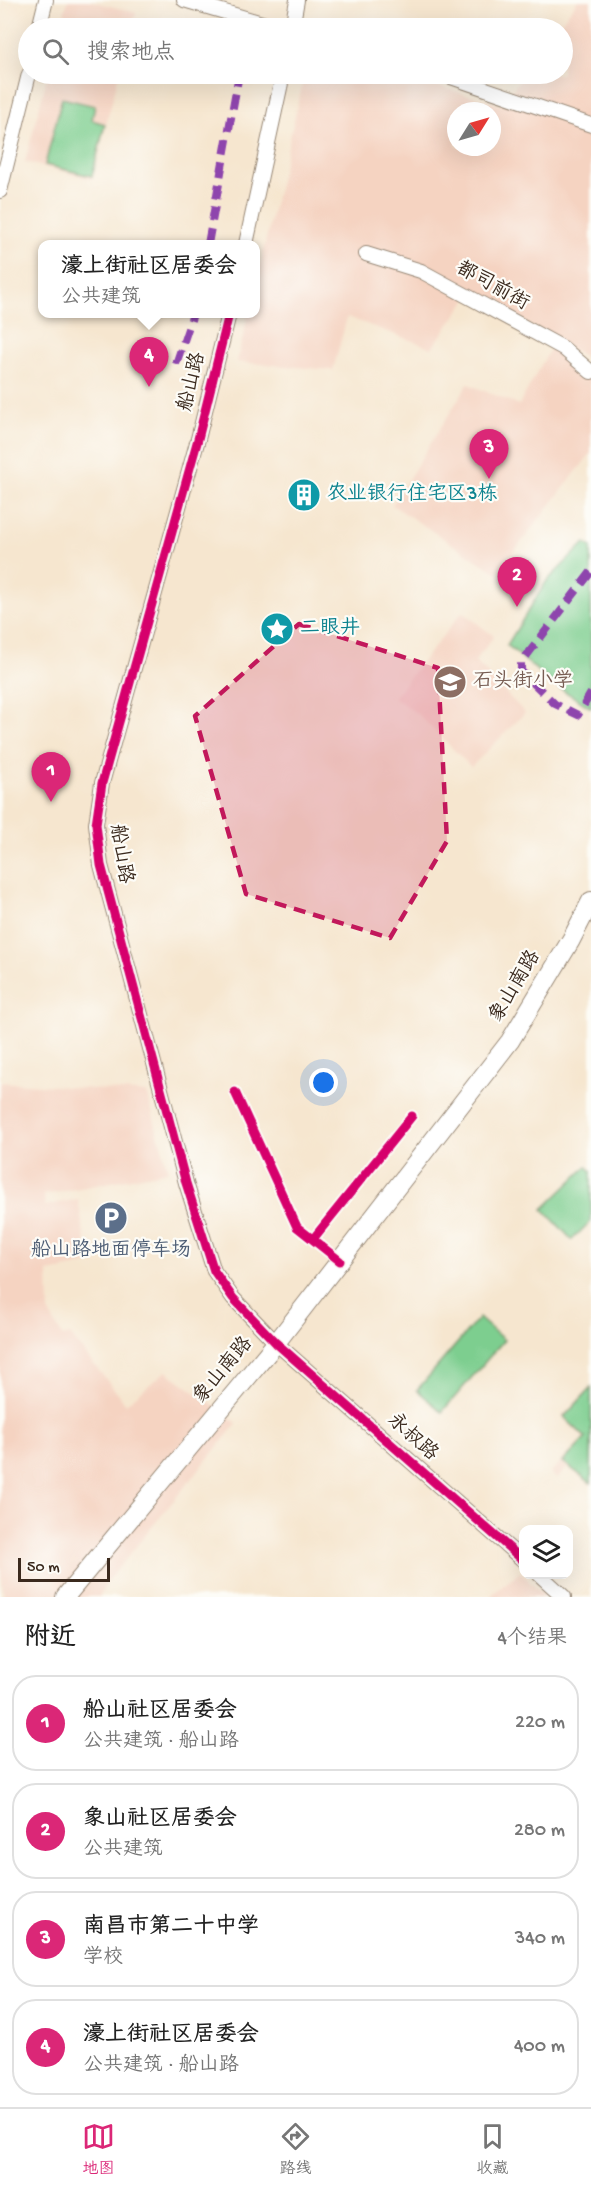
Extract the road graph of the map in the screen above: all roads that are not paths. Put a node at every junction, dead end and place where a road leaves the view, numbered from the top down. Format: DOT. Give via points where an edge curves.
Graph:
graph roads {
  1 [pos="46,0"];
  2 [pos="184,0"];
  3 [pos="297,0"];
  4 [pos="42,18"];
  5 [pos="245,18"];
  6 [pos="294,18"];
  7 [pos="27,84"];
  8 [pos="281,84"];
  9 [pos="472,84"];
  10 [pos="591,124"];
  11 [pos="0,191"];
  12 [pos="247,240"];
  13 [pos="366,254"];
  14 [pos="228,318"];
  15 [pos="591,372"];
  16 [pos="591,900"];
  17 [pos="591,927"];
  18 [pos="281,1346"];
  19 [pos="519,1557"];
  20 [pos="543,1579"];
  21 [pos="65,1597"];
  22 [pos="78,1597"];
  23 [pos="564,1597"];
  1 -- 4 [label="street"];
  2 -- 5 [label="street"];
  3 -- 6 [label="street"];
  7 -- 11 [label="street"];
  8 -- 12 [label="street"];
  9 -- 10 [label="street"];
  13 -- 15 [label="street, 都司前街" via="422,271 563,348"];
  14 -- 18 [label="street, 船山路" via="102,783 96,824 101,865 202,1240 213,1271 233,1298"];
  16 -- 18 [label="main road, 象山南路" via="572,940 510,1041"];
  17 -- 18 [label="main road, 象山南路" via="520,1048"];
  18 -- 19 [label="street, 永叔路"];
  18 -- 21 [label="main road, 象山南路"];
  18 -- 22 [label="main road, 象山南路"];
  20 -- 23 [label="street"];
}
